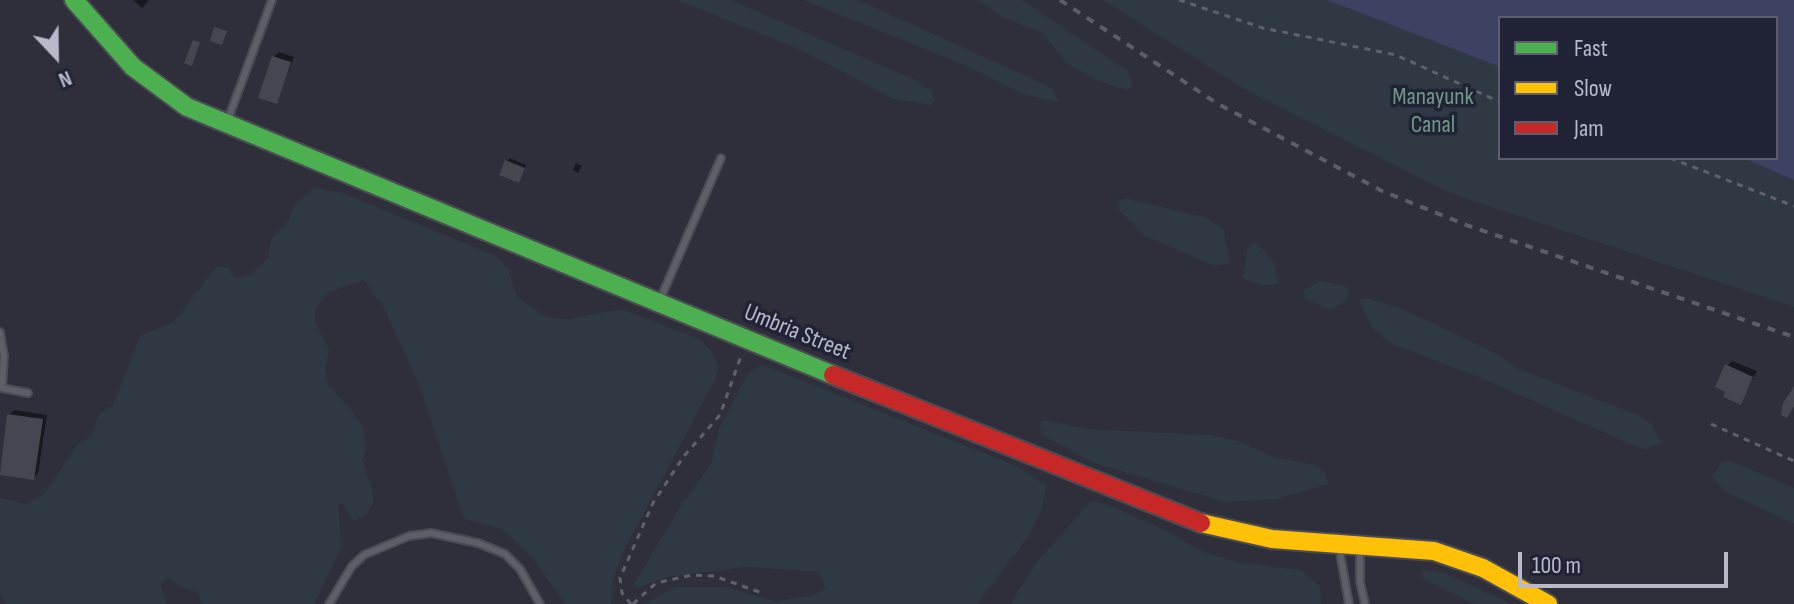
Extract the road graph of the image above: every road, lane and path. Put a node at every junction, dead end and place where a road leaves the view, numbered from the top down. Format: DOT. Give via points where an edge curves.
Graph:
graph roads {
  1 [pos="74,0"];
  2 [pos="272,0"];
  3 [pos="1179,0"];
  4 [pos="1498,101"];
  5 [pos="226,125"];
  6 [pos="721,158"];
  7 [pos="1675,160"];
  8 [pos="1794,206"];
  9 [pos="659,302"];
  10 [pos="0,332"];
  11 [pos="747,338"];
  12 [pos="28,393"];
  13 [pos="1711,424"];
  14 [pos="1794,461"];
  15 [pos="1339,543"];
  16 [pos="1361,544"];
  17 [pos="762,593"];
  18 [pos="329,604"];
  19 [pos="540,604"];
  20 [pos="632,604"];
  21 [pos="1349,604"];
  22 [pos="1365,604"];
  23 [pos="1548,604"];
  1 -- 5 [label="main road, Umbria Street" via="133,67 187,107"];
  2 -- 5 [label="lane"];
  3 -- 4 [label="path" via="1248,24 1407,59"];
  5 -- 9 [label="main road, Umbria Street"];
  6 -- 9 [label="lane"];
  7 -- 8 [label="path"];
  9 -- 11 [label="main road, Umbria Street"];
  10 -- 12 [label="lane" via="2,388"];
  11 -- 15 [label="main road, Umbria Street" via="1194,521 1257,537"];
  11 -- 20 [label="path" via="720,415 664,485 620,578 622,593"];
  13 -- 14 [label="path"];
  15 -- 16 [label="main road, Umbria Street"];
  15 -- 21 [label="lane"];
  16 -- 22 [label="lane"];
  16 -- 23 [label="main road, Umbria Street" via="1452,556"];
  17 -- 20 [label="path" via="714,576 692,575 656,583"];
  18 -- 19 [label="lane" via="364,555 409,536 431,533 505,554"];
}
